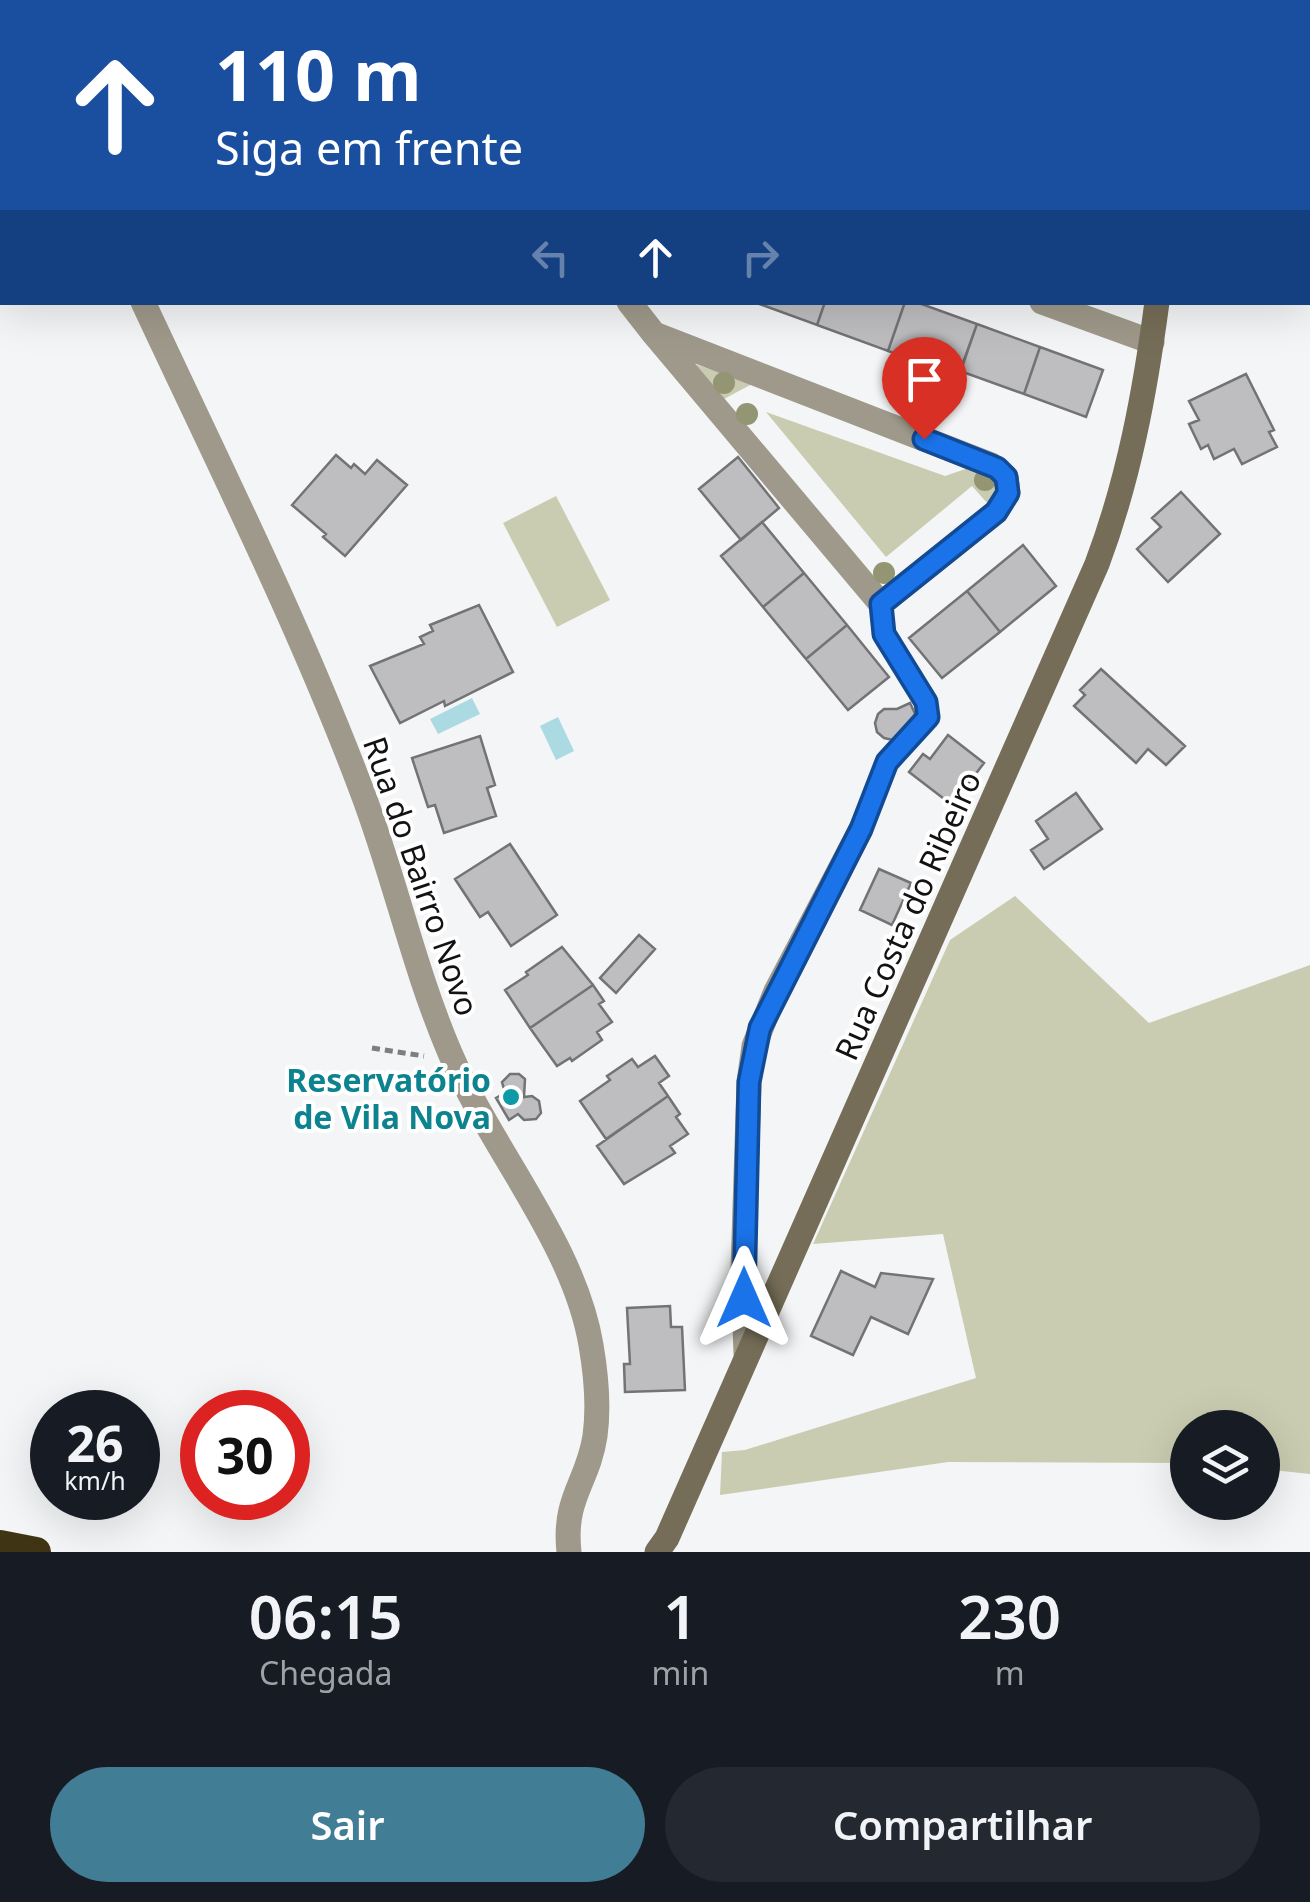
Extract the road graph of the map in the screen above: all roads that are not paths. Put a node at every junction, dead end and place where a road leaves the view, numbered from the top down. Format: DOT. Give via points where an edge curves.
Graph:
graph roads {
  1 [pos="145,305"];
  2 [pos="630,305"];
  3 [pos="1050,305"];
  4 [pos="1158,305"];
  5 [pos="654,334"];
  6 [pos="1152,342"];
  7 [pos="881,604"];
  8 [pos="861,829"];
  9 [pos="746,1354"];
  10 [pos="0,1545"];
  11 [pos="572,1546"];
  12 [pos="661,1549"];
  13 [pos="36,1552"];
  1 -- 11 [label="street, Rua do Bairro Novo" via="363,795 453,1061 579,1299 595,1376 595,1436 571,1504"];
  2 -- 5 [label="street"];
  3 -- 6 [label="street"];
  4 -- 6 [label="main road, Rua Costa do Ribeiro"];
  5 -- 7 [label="street"];
  5 -- 7 [label="street" via="1003,472 1008,488 1000,508"];
  6 -- 9 [label="main road, Rua Costa do Ribeiro" via="1122,492 1097,564"];
  7 -- 8 [label="lane" via="884,634 928,712 887,762"];
  8 -- 9 [label="street" via="754,1046 743,1270"];
  9 -- 12 [label="main road, Rua Costa do Ribeiro"];
  10 -- 13 [label="highway"];
}
